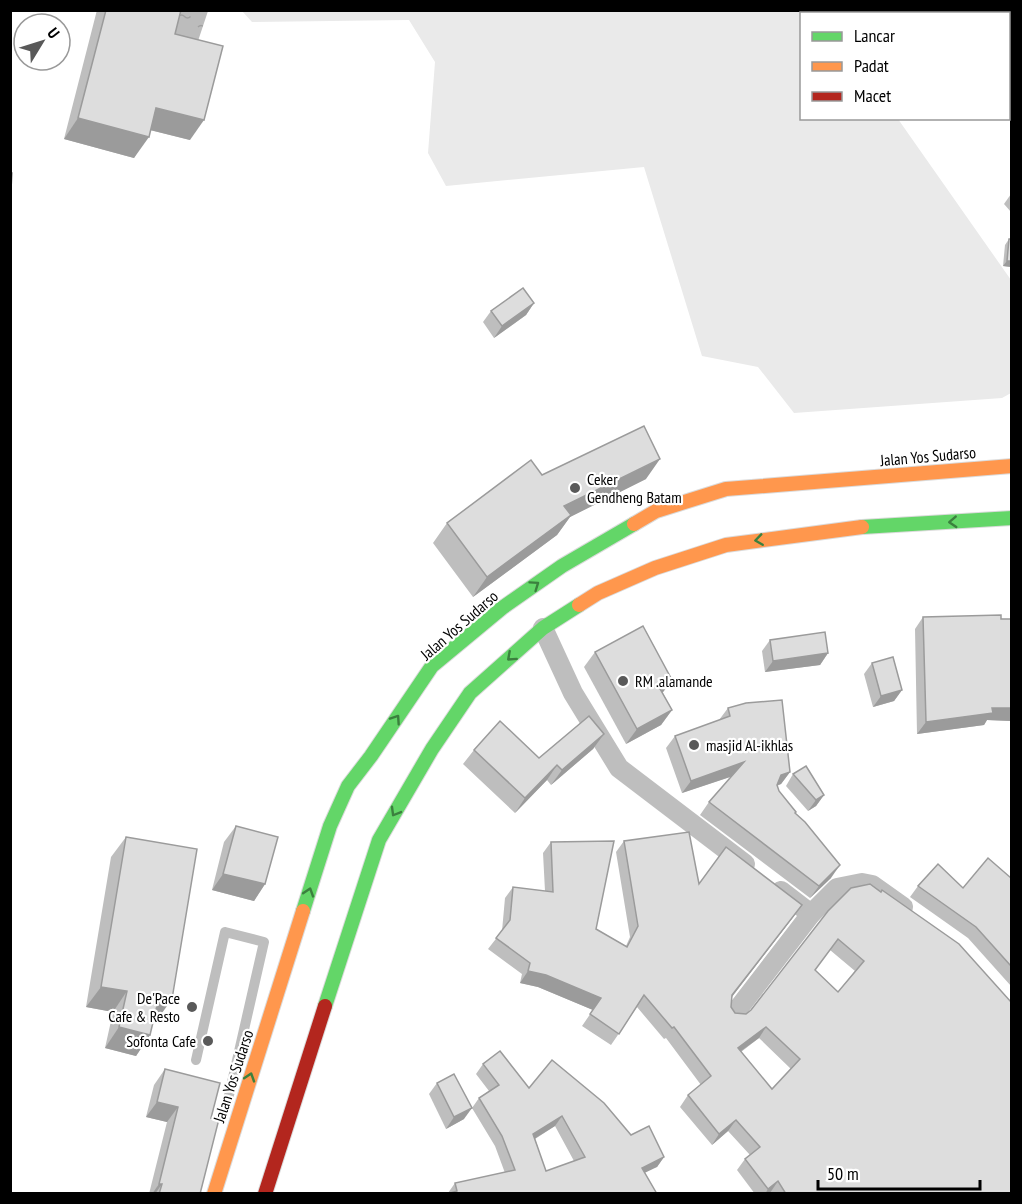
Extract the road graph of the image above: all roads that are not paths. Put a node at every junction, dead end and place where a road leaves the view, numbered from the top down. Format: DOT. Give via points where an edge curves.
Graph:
graph roads {
  1 [pos="1011,466"];
  2 [pos="1011,518"];
  3 [pos="543,628"];
  4 [pos="811,914"];
  5 [pos="920,919"];
  6 [pos="734,1014"];
  7 [pos="196,1060"];
  8 [pos="237,1118"];
  9 [pos="214,1194"];
  10 [pos="265,1194"];
  8 -- 1 [label="main road, Jalan Yos Sudarso, one-way" via="330,826 348,786 432,666 502,608 562,566 656,511 726,489"];
  2 -- 3 [label="main road, one-way" via="868,526 726,545 655,568 598,593"];
  3 -- 4 [label="street" via="573,693 619,768"];
  3 -- 10 [label="main road, one-way" via="470,693 432,748 379,840"];
  4 -- 5 [label="street" via="845,878 872,885"];
  4 -- 6 [label="street"];
  7 -- 8 [label="lane" via="225,932 264,942 224,1116"];
  8 -- 9 [label="main road, Jalan Yos Sudarso"];
}
